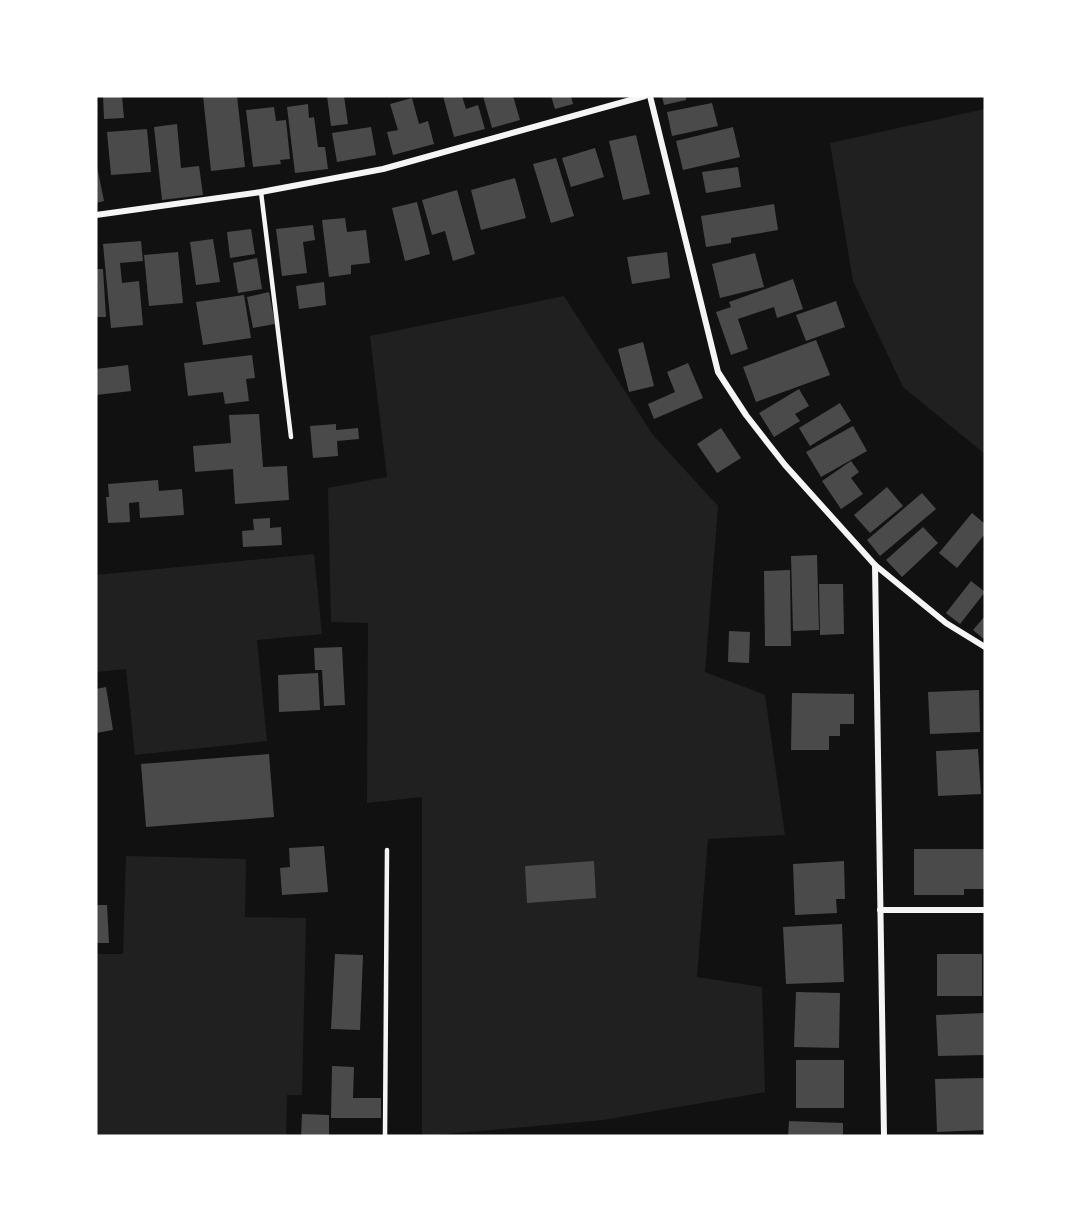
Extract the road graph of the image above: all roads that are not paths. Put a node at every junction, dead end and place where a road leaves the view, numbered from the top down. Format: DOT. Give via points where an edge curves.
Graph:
graph roads {
  1 [pos="645,96"];
  2 [pos="650,96"];
  3 [pos="261,192"];
  4 [pos="96,215"];
  5 [pos="291,437"];
  6 [pos="875,565"];
  7 [pos="985,647"];
  8 [pos="387,850"];
  9 [pos="880,910"];
  10 [pos="985,910"];
  11 [pos="385,1136"];
  12 [pos="884,1136"];
  1 -- 3 [label="street" via="383,169"];
  2 -- 6 [label="street" via="718,372 746,416 785,465"];
  3 -- 4 [label="street"];
  3 -- 5 [label="lane"];
  6 -- 7 [label="street" via="946,623"];
  6 -- 9 [label="street"];
  8 -- 11 [label="lane"];
  9 -- 10 [label="street"];
  9 -- 12 [label="street"];
}
